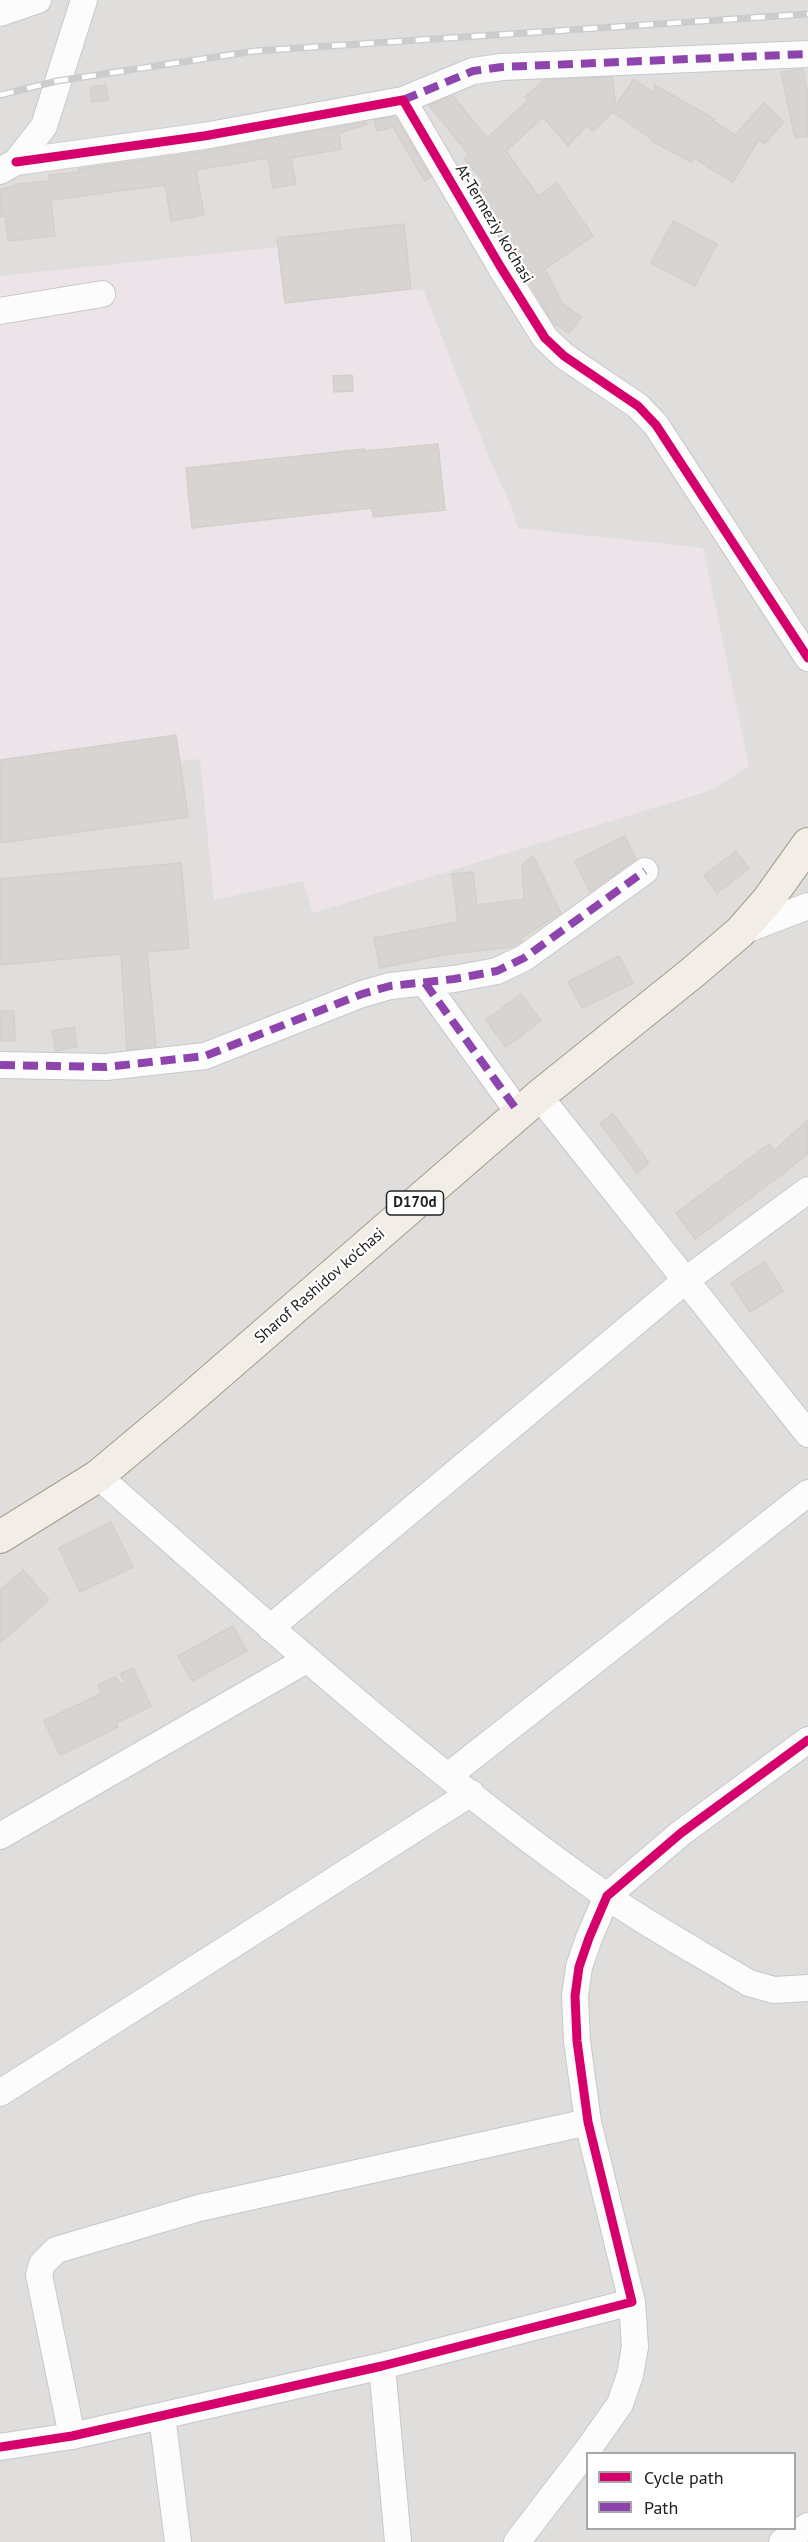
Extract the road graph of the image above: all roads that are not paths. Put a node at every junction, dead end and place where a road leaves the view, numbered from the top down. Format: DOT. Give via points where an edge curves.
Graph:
graph roads {
  1 [pos="38,0"];
  2 [pos="84,0"];
  3 [pos="0,13"];
  4 [pos="808,54"];
  5 [pos="402,100"];
  6 [pos="8,167"];
  7 [pos="102,294"];
  8 [pos="0,311"];
  9 [pos="808,658"];
  10 [pos="808,844"];
  11 [pos="645,871"];
  12 [pos="808,906"];
  13 [pos="740,932"];
  14 [pos="425,983"];
  15 [pos="0,1065"];
  16 [pos="529,1104"];
  17 [pos="808,1190"];
  18 [pos="686,1280"];
  19 [pos="808,1434"];
  20 [pos="98,1476"];
  21 [pos="808,1493"];
  22 [pos="0,1537"];
  23 [pos="270,1628"];
  24 [pos="306,1660"];
  25 [pos="808,1740"];
  26 [pos="448,1776"];
  27 [pos="471,1793"];
  28 [pos="0,1836"];
  29 [pos="607,1896"];
  30 [pos="808,1988"];
  31 [pos="0,2092"];
  32 [pos="588,2122"];
  33 [pos="632,2302"];
  34 [pos="382,2366"];
  35 [pos="162,2416"];
  36 [pos="72,2436"];
  37 [pos="0,2447"];
  38 [pos="808,2526"];
  39 [pos="178,2542"];
  40 [pos="398,2542"];
  41 [pos="517,2542"];
  42 [pos="782,2542"];
  1 -- 3 [label="street"];
  2 -- 6 [label="street" via="44,126"];
  4 -- 5 [label="street" via="473,71"];
  5 -- 6 [label="street"];
  5 -- 9 [label="street, At-Termeziy ko'chasi" via="545,338 564,356 638,406 656,425"];
  7 -- 8 [label="street"];
  10 -- 13 [label="main road, Sharof Rashidov ko'chasi / D170d"];
  11 -- 14 [label="street" via="524,958 497,971"];
  12 -- 13 [label="street"];
  13 -- 16 [label="main road, Sharof Rashidov ko'chasi / D170d"];
  14 -- 15 [label="street" via="390,986 362,994 205,1056 106,1067"];
  14 -- 16 [label="street"];
  16 -- 18 [label="street"];
  16 -- 20 [label="main road, Sharof Rashidov ko'chasi / D170d"];
  17 -- 18 [label="street"];
  18 -- 19 [label="street"];
  18 -- 23 [label="street"];
  20 -- 22 [label="main road, Sharof Rashidov ko'chasi / D170d"];
  20 -- 23 [label="street"];
  21 -- 26 [label="street"];
  23 -- 24 [label="street"];
  24 -- 26 [label="street"];
  24 -- 28 [label="street"];
  25 -- 29 [label="street" via="681,1833"];
  26 -- 27 [label="street"];
  27 -- 29 [label="street"];
  27 -- 31 [label="street"];
  29 -- 30 [label="street" via="749,1983 774,1989"];
  29 -- 32 [label="street" via="579,1966 575,1996"];
  32 -- 33 [label="street"];
  32 -- 36 [label="street" via="199,2208 56,2250 42,2264 39,2275"];
  33 -- 34 [label="street"];
  33 -- 41 [label="street" via="635,2347 620,2404"];
  34 -- 35 [label="street"];
  34 -- 40 [label="street"];
  35 -- 36 [label="street"];
  35 -- 39 [label="street"];
  36 -- 37 [label="street"];
  38 -- 42 [label="street"];
}
